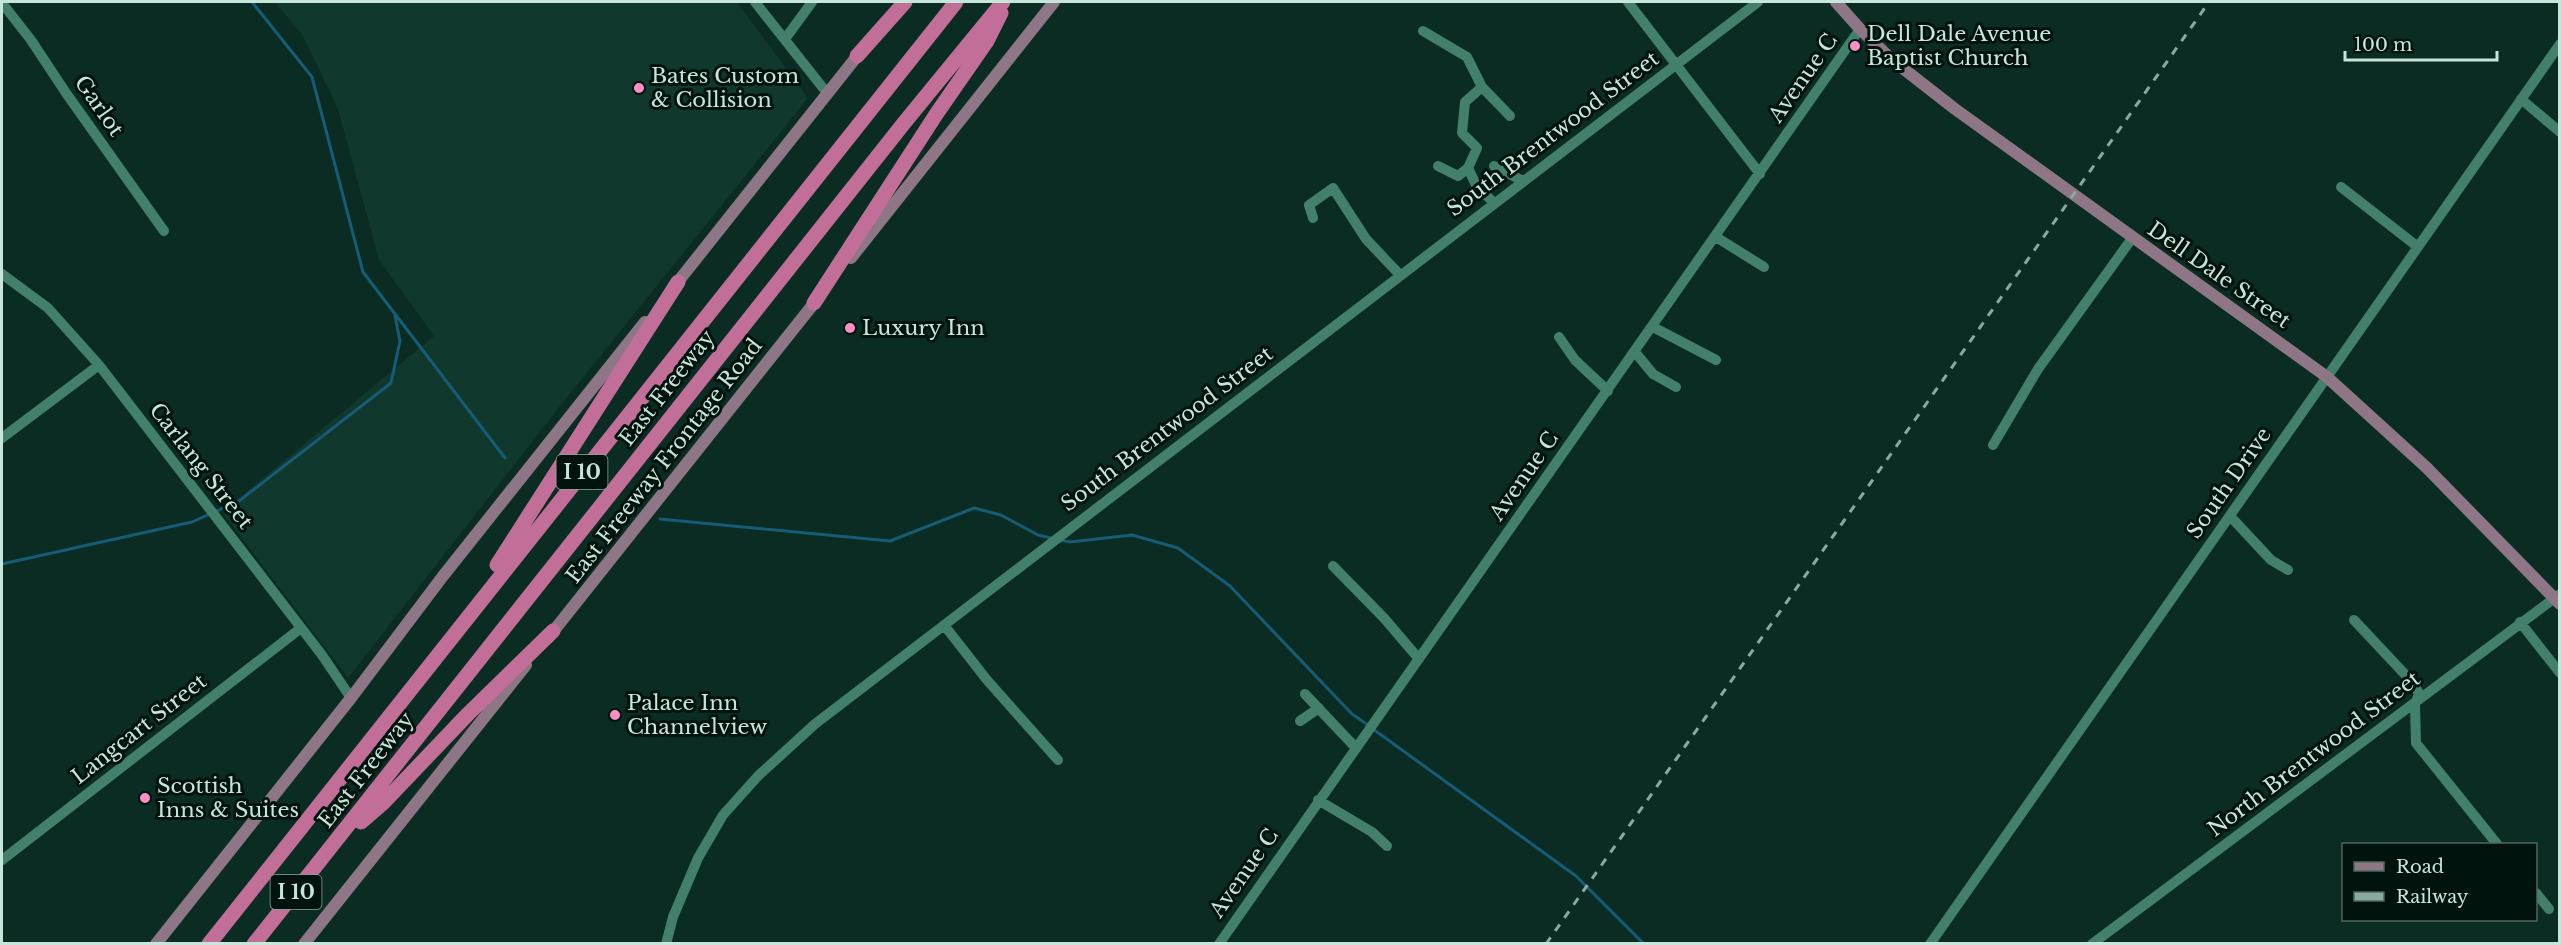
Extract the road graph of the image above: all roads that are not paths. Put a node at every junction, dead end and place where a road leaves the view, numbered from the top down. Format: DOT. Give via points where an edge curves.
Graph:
graph roads {
  1 [pos="755,2"];
  2 [pos="812,2"];
  3 [pos="904,2"];
  4 [pos="956,2"];
  5 [pos="1005,2"];
  6 [pos="1054,2"];
  7 [pos="1628,2"];
  8 [pos="1758,2"];
  9 [pos="1836,2"];
  10 [pos="2,3"];
  11 [pos="1860,29"];
  12 [pos="1423,31"];
  13 [pos="785,39"];
  14 [pos="2559,44"];
  15 [pos="857,56"];
  16 [pos="1676,64"];
  17 [pos="1482,87"];
  18 [pos="826,93"];
  19 [pos="2521,99"];
  20 [pos="1510,116"];
  21 [pos="2559,132"];
  22 [pos="1438,166"];
  23 [pos="1494,166"];
  24 [pos="1468,168"];
  25 [pos="1760,174"];
  26 [pos="1523,181"];
  27 [pos="2341,187"];
  28 [pos="1494,203"];
  29 [pos="1313,218"];
  30 [pos="164,231"];
  31 [pos="1716,237"];
  32 [pos="2133,237"];
  33 [pos="2418,247"];
  34 [pos="1764,267"];
  35 [pos="2,274"];
  36 [pos="1400,275"];
  37 [pos="678,282"];
  38 [pos="814,303"];
  39 [pos="1653,327"];
  40 [pos="1559,337"];
  41 [pos="1635,352"];
  42 [pos="1716,360"];
  43 [pos="99,365"];
  44 [pos="2327,377"];
  45 [pos="1676,387"];
  46 [pos="1608,391"];
  47 [pos="2,438"];
  48 [pos="1993,445"];
  49 [pos="2230,516"];
  50 [pos="1333,566"];
  51 [pos="2288,570"];
  52 [pos="2558,599"];
  53 [pos="2354,620"];
  54 [pos="2520,622"];
  55 [pos="944,625"];
  56 [pos="301,628"];
  57 [pos="553,631"];
  58 [pos="450,639"];
  59 [pos="1419,658"];
  60 [pos="2559,673"];
  61 [pos="1305,694"];
  62 [pos="351,698"];
  63 [pos="2415,704"];
  64 [pos="1319,708"];
  65 [pos="1300,721"];
  66 [pos="1356,748"];
  67 [pos="1058,760"];
  68 [pos="1318,800"];
  69 [pos="338,841"];
  70 [pos="2496,843"];
  71 [pos="1387,846"];
  72 [pos="2,860"];
  73 [pos="2537,895"];
  74 [pos="2549,909"];
  75 [pos="156,944"];
  76 [pos="209,944"];
  77 [pos="254,944"];
  78 [pos="304,944"];
  79 [pos="666,944"];
  80 [pos="1219,944"];
  81 [pos="1930,944"];
  82 [pos="2092,944"];
  1 -- 13 [label="street"];
  2 -- 13 [label="street"];
  3 -- 15 [label="highway"];
  4 -- 58 [label="highway, East Freeway / I 10"];
  5 -- 38 [label="highway" via="987,41"];
  5 -- 69 [label="highway, East Freeway / I 10" via="675,412"];
  6 -- 38 [label="main road, East Freeway Frontage Road"];
  7 -- 16 [label="street"];
  8 -- 16 [label="street, South Brentwood Street"];
  9 -- 11 [label="main road, Dell Dale Street"];
  10 -- 30 [label="street, Garlot" via="32,40"];
  11 -- 25 [label="street, Avenue C"];
  11 -- 32 [label="main road, Dell Dale Street" via="1955,109"];
  12 -- 17 [label="street" via="1467,57"];
  13 -- 18 [label="street"];
  14 -- 19 [label="street, South Drive"];
  15 -- 18 [label="main road"];
  16 -- 25 [label="street"];
  16 -- 26 [label="street, South Brentwood Street"];
  17 -- 20 [label="street"];
  17 -- 24 [label="street" via="1465,102 1462,133 1477,148"];
  18 -- 37 [label="main road"];
  19 -- 21 [label="street"];
  19 -- 33 [label="street, South Drive"];
  22 -- 24 [label="street" via="1458,176"];
  23 -- 26 [label="street"];
  24 -- 28 [label="street" via="1476,186"];
  25 -- 31 [label="street, Avenue C"];
  26 -- 28 [label="street, South Brentwood Street"];
  27 -- 33 [label="street"];
  28 -- 36 [label="street, South Brentwood Street"];
  29 -- 36 [label="street" via="1309,205 1333,188 1366,239"];
  31 -- 34 [label="street"];
  31 -- 39 [label="street, Avenue C"];
  32 -- 44 [label="main road, Dell Dale Street"];
  32 -- 48 [label="street" via="2038,369"];
  33 -- 44 [label="street, South Drive"];
  35 -- 43 [label="street, Carlang Street" via="48,308"];
  36 -- 55 [label="street, South Brentwood Street"];
  37 -- 58 [label="highway"];
  37 -- 62 [label="main road" via="443,576"];
  38 -- 57 [label="main road, East Freeway Frontage Road"];
  39 -- 41 [label="street, Avenue C"];
  39 -- 42 [label="street"];
  40 -- 46 [label="street" via="1575,360"];
  41 -- 45 [label="street" via="1653,374"];
  41 -- 46 [label="street, Avenue C"];
  43 -- 47 [label="street"];
  43 -- 56 [label="street, Carlang Street"];
  44 -- 49 [label="street, South Drive"];
  44 -- 52 [label="main road, Dell Dale Street"];
  46 -- 59 [label="street, Avenue C"];
  49 -- 51 [label="street" via="2271,561"];
  49 -- 81 [label="street, South Drive"];
  50 -- 59 [label="street"];
  52 -- 54 [label="street, North Brentwood Street"];
  53 -- 63 [label="street" via="2414,684 2419,694"];
  54 -- 60 [label="street"];
  54 -- 63 [label="street, North Brentwood Street"];
  55 -- 67 [label="street"];
  55 -- 79 [label="street, South Brentwood Street" via="815,724 734,802 698,858"];
  56 -- 62 [label="street, Carlang Street"];
  56 -- 72 [label="street, Langcart Street"];
  57 -- 69 [label="highway" via="383,803"];
  57 -- 78 [label="main road, East Freeway Frontage Road"];
  58 -- 76 [label="highway, East Freeway / I 10"];
  59 -- 66 [label="street, Avenue C"];
  61 -- 64 [label="street"];
  62 -- 75 [label="main road"];
  63 -- 70 [label="street" via="2416,742"];
  63 -- 82 [label="street, North Brentwood Street"];
  64 -- 65 [label="street"];
  64 -- 66 [label="street"];
  66 -- 68 [label="street, Avenue C"];
  68 -- 71 [label="street" via="1372,832"];
  68 -- 80 [label="street, Avenue C"];
  69 -- 77 [label="highway, East Freeway / I 10"];
  73 -- 74 [label="street"];
}
